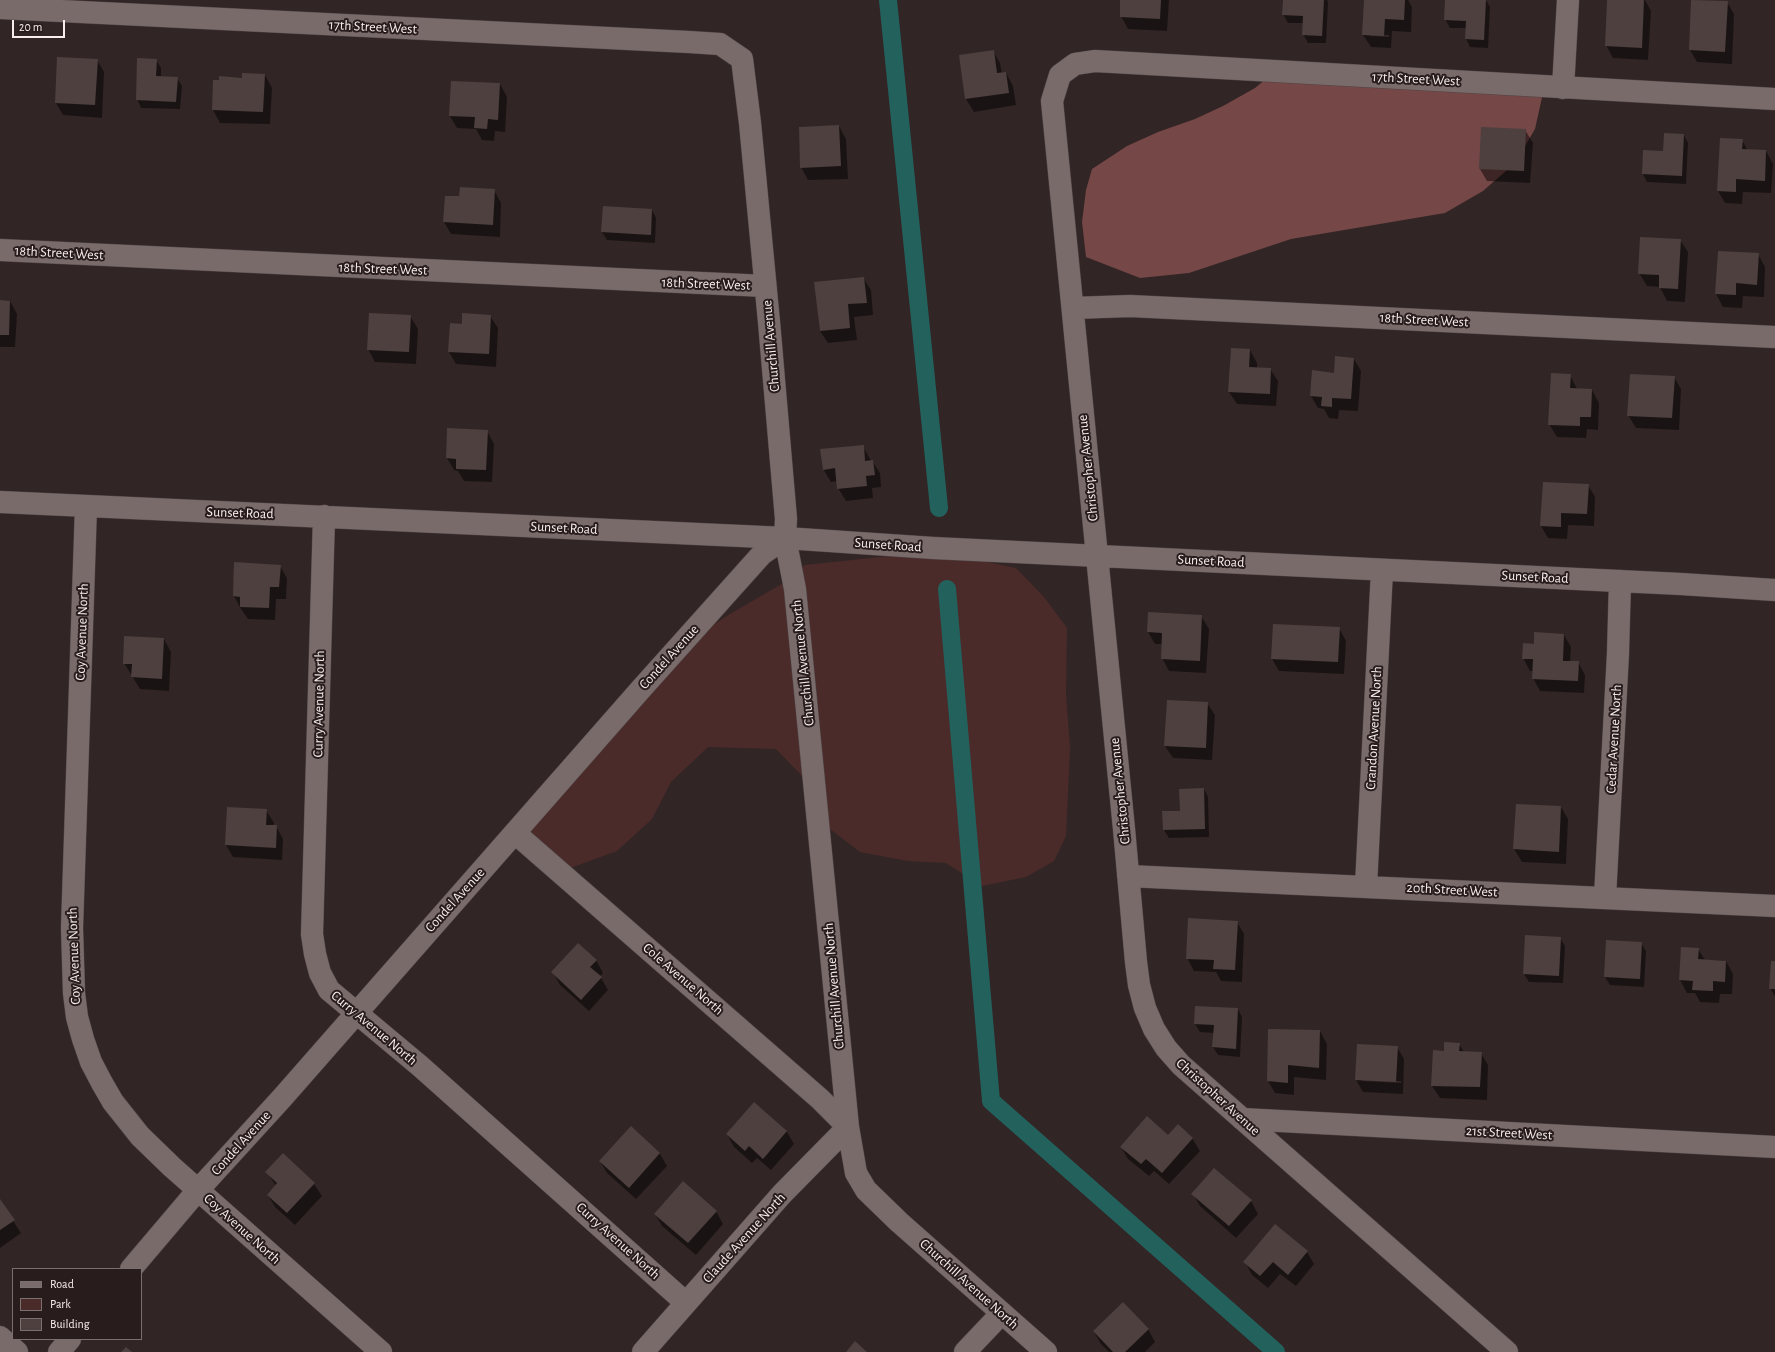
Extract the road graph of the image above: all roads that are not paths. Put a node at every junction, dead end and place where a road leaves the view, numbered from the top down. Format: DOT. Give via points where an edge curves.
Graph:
graph roads {
  1 [pos="1568,0"];
  2 [pos="0,8"];
  3 [pos="742,59"];
  4 [pos="1060,75"];
  5 [pos="1563,88"];
  6 [pos="1775,99"];
  7 [pos="0,250"];
  8 [pos="765,286"];
  9 [pos="1073,308"];
  10 [pos="1775,337"];
  11 [pos="0,502"];
  12 [pos="86,506"];
  13 [pos="324,516"];
  14 [pos="785,538"];
  15 [pos="1097,556"];
  16 [pos="1382,570"];
  17 [pos="1620,581"];
  18 [pos="1775,590"];
  19 [pos="516,833"];
  20 [pos="1128,876"];
  21 [pos="1366,886"];
  22 [pos="1605,897"];
  23 [pos="1775,906"];
  24 [pos="357,1013"];
  25 [pos="1242,1119"];
  26 [pos="848,1127"];
  27 [pos="1775,1147"];
  28 [pos="198,1190"];
  29 [pos="132,1268"];
  30 [pos="686,1303"];
  31 [pos="1001,1314"];
  32 [pos="0,1337"];
  33 [pos="69,1340"];
  34 [pos="17,1352"];
  35 [pos="59,1352"];
  36 [pos="381,1352"];
  37 [pos="643,1352"];
  38 [pos="965,1352"];
  39 [pos="1046,1352"];
  40 [pos="1507,1352"];
  1 -- 5 [label="street"];
  2 -- 3 [label="street, 17th Street West" via="697,42 720,44"];
  3 -- 8 [label="street, Churchill Avenue"];
  4 -- 5 [label="street, 17th Street West" via="1076,64 1095,60"];
  4 -- 9 [label="street, Christopher Avenue" via="1052,101"];
  5 -- 6 [label="street, 17th Street West"];
  7 -- 8 [label="street, 18th Street West"];
  8 -- 14 [label="street, Churchill Avenue" via="786,520"];
  9 -- 10 [label="street, 18th Street West" via="1137,306"];
  9 -- 15 [label="street, Christopher Avenue"];
  11 -- 12 [label="street, Sunset Road"];
  12 -- 13 [label="street, Sunset Road"];
  12 -- 28 [label="street, Coy Avenue North" via="72,928 77,1016 91,1062 113,1102 140,1136"];
  13 -- 14 [label="street, Sunset Road"];
  13 -- 24 [label="street, Curry Avenue North" via="312,934 320,973 329,990"];
  14 -- 15 [label="street, Sunset Road"];
  14 -- 19 [label="street, Condel Avenue" via="762,554"];
  14 -- 26 [label="street, Churchill Avenue North" via="795,589"];
  15 -- 16 [label="street, Sunset Road"];
  15 -- 20 [label="street, Christopher Avenue"];
  16 -- 17 [label="street, Sunset Road"];
  16 -- 21 [label="street, Crandon Avenue North"];
  17 -- 18 [label="street, Sunset Road"];
  17 -- 22 [label="street, Cedar Avenue North"];
  19 -- 24 [label="street, Condel Avenue"];
  19 -- 26 [label="street, Cole Avenue North" via="820,1099"];
  20 -- 21 [label="street, 20th Street West"];
  20 -- 25 [label="street, Christopher Avenue" via="1139,984 1154,1029 1181,1065"];
  21 -- 22 [label="street, 20th Street West"];
  22 -- 23 [label="street, 20th Street West"];
  24 -- 28 [label="street, Condel Avenue"];
  24 -- 30 [label="street, Curry Avenue North"];
  25 -- 27 [label="street, 21st Street West"];
  25 -- 40 [label="street, Christopher Avenue"];
  26 -- 30 [label="street, Claude Avenue North" via="782,1194"];
  26 -- 31 [label="street, Churchill Avenue North" via="856,1173 866,1190"];
  28 -- 29 [label="street, Condel Avenue"];
  28 -- 36 [label="street, Coy Avenue North"];
  30 -- 37 [label="street, Claude Avenue North"];
  31 -- 38 [label="street"];
  31 -- 39 [label="street, Churchill Avenue North"];
  32 -- 34 [label="street"];
  33 -- 35 [label="street"];
}
